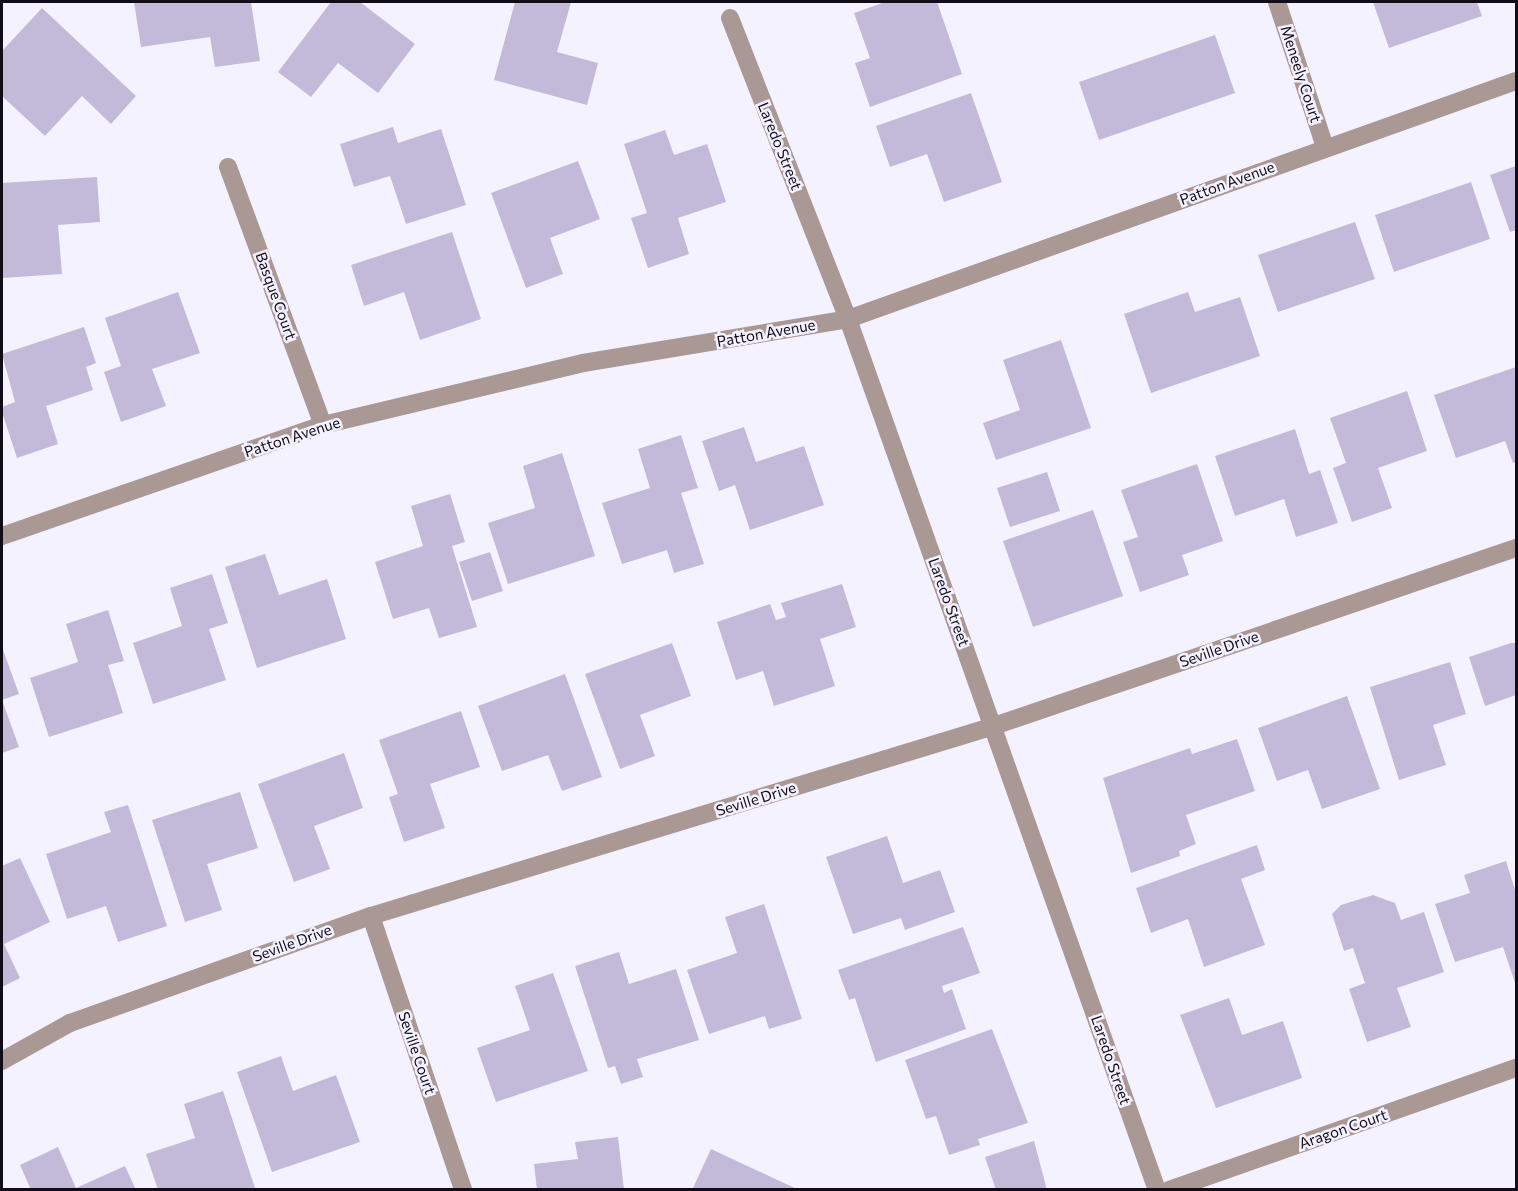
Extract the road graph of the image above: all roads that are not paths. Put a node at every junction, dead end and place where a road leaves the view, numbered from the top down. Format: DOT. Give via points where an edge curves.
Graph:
graph roads {
  1 [pos="1277,2"];
  2 [pos="730,18"];
  3 [pos="1516,81"];
  4 [pos="1325,147"];
  5 [pos="228,167"];
  6 [pos="848,319"];
  7 [pos="323,425"];
  8 [pos="2,536"];
  9 [pos="1516,548"];
  10 [pos="994,726"];
  11 [pos="370,916"];
  12 [pos="2,1061"];
  13 [pos="1516,1068"];
  14 [pos="463,1190"];
  15 [pos="1157,1190"];
  16 [pos="1169,1190"];
  1 -- 4 [label="street, Meneely Court"];
  2 -- 6 [label="street, Laredo Street"];
  3 -- 4 [label="street, Patton Avenue"];
  4 -- 6 [label="street, Patton Avenue"];
  5 -- 7 [label="street, Basque Court"];
  6 -- 7 [label="street, Patton Avenue" via="583,363"];
  6 -- 10 [label="street, Laredo Street"];
  7 -- 8 [label="street, Patton Avenue"];
  9 -- 10 [label="street, Seville Drive"];
  10 -- 11 [label="street, Seville Drive"];
  10 -- 15 [label="street, Laredo Street"];
  11 -- 12 [label="street, Seville Drive" via="70,1023"];
  11 -- 14 [label="street, Seville Court"];
  13 -- 16 [label="street, Aragon Court"];
}
